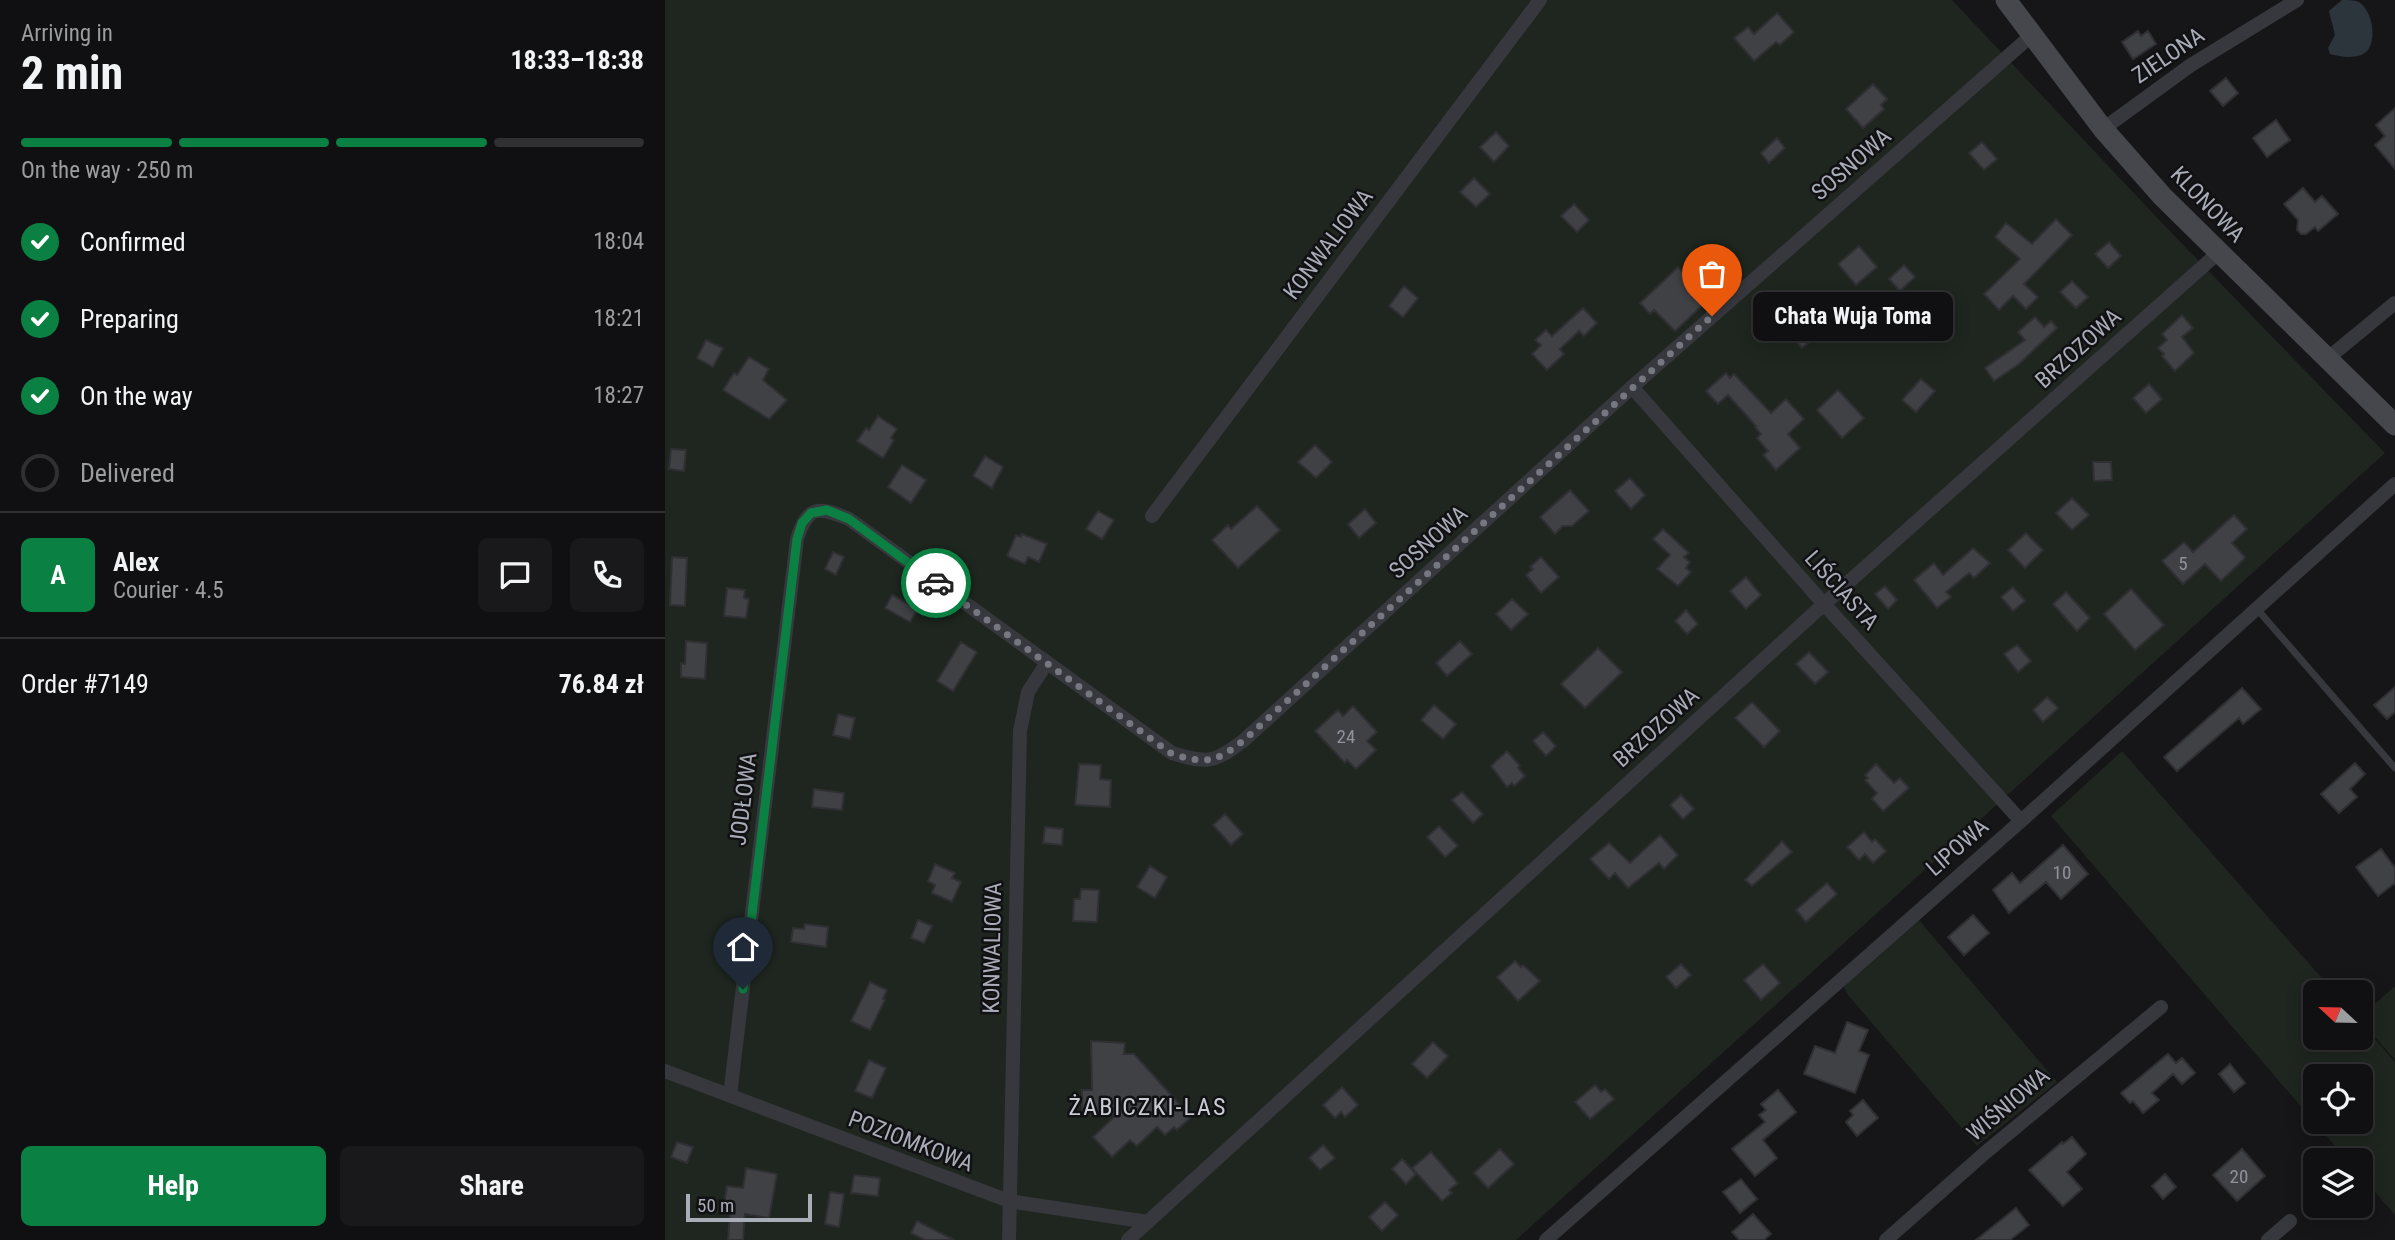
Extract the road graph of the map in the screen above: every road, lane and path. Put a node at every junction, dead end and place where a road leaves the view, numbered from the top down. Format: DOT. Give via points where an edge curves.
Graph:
graph roads {
  1 [pos="1540,0"];
  2 [pos="2005,0"];
  3 [pos="2297,0"];
  4 [pos="2032,35"];
  5 [pos="2103,129"];
  6 [pos="2218,253"];
  7 [pos="2395,303"];
  8 [pos="2327,359"];
  9 [pos="1632,387"];
  10 [pos="2395,425"];
  11 [pos="2395,484"];
  12 [pos="811,513"];
  13 [pos="1152,516"];
  14 [pos="1824,604"];
  15 [pos="2257,609"];
  16 [pos="1046,664"];
  17 [pos="2395,768"];
  18 [pos="2021,821"];
  19 [pos="2161,1007"];
  20 [pos="665,1071"];
  21 [pos="730,1095"];
  22 [pos="1009,1201"];
  23 [pos="2290,1221"];
  24 [pos="1148,1222"];
  25 [pos="1009,1240"];
  26 [pos="1128,1240"];
  27 [pos="1546,1240"];
  28 [pos="1886,1240"];
  29 [pos="2268,1240"];
  1 -- 13 [label="street, KONWALIOWA"];
  2 -- 4 [label="street, KLONOWA"];
  3 -- 5 [label="street, ZIELONA" via="2191,65"];
  4 -- 5 [label="street, KLONOWA"];
  4 -- 9 [label="street, SOSNOWA"];
  5 -- 6 [label="street, KLONOWA"];
  6 -- 8 [label="street, KLONOWA"];
  6 -- 14 [label="street, BRZOZOWA"];
  7 -- 8 [label="street"];
  8 -- 10 [label="street, KLONOWA"];
  9 -- 14 [label="street, LIŚCIASTA"];
  9 -- 16 [label="street, SOSNOWA" via="1220,758 1197,761 1172,754"];
  11 -- 15 [label="street, LIPOWA"];
  12 -- 16 [label="street, SOSNOWA" via="827,510 849,519"];
  12 -- 21 [label="street, JODŁOWA" via="797,539"];
  14 -- 18 [label="street, LIŚCIASTA"];
  14 -- 24 [label="street, BRZOZOWA"];
  15 -- 17 [label="lane"];
  15 -- 18 [label="street, LIPOWA"];
  16 -- 22 [label="street, KONWALIOWA" via="1028,692 1020,731"];
  18 -- 27 [label="street, LIPOWA"];
  19 -- 28 [label="street, WIŚNIOWA"];
  20 -- 21 [label="street, POZIOMKOWA"];
  21 -- 22 [label="street, POZIOMKOWA"];
  22 -- 24 [label="street, POZIOMKOWA"];
  22 -- 25 [label="street, KONWALIOWA"];
  23 -- 29 [label="street"];
  24 -- 26 [label="street, BRZOZOWA"];
}
